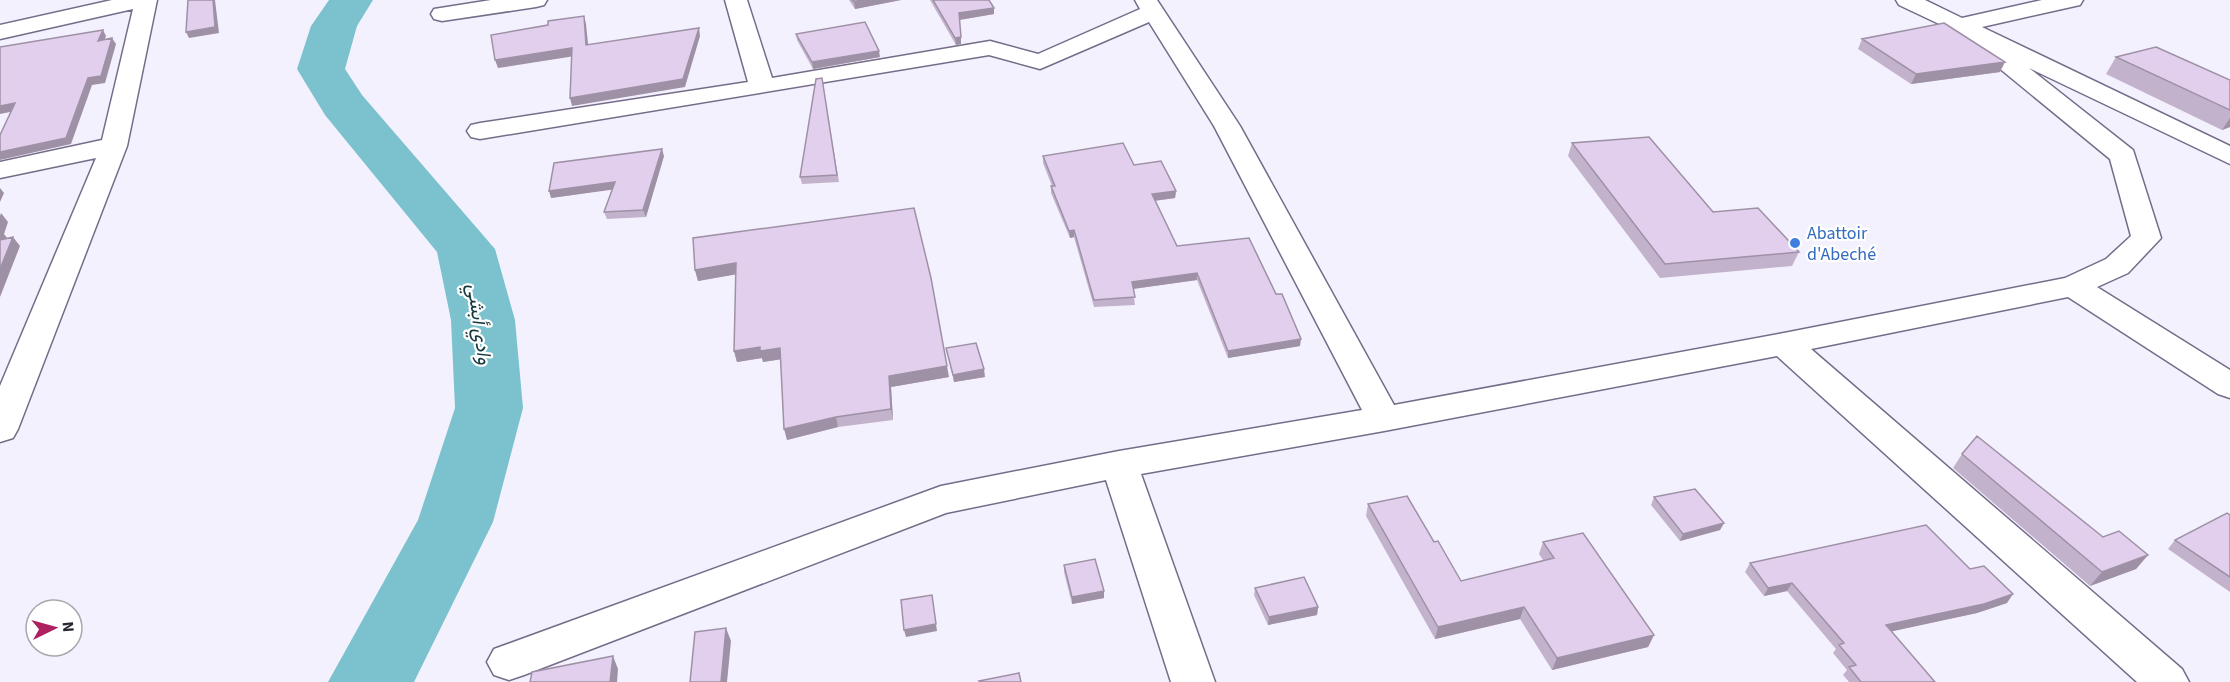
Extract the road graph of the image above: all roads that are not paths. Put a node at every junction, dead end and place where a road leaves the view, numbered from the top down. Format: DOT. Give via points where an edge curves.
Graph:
graph roads {
  1 [pos="144,0"];
  2 [pos="536,0"];
  3 [pos="736,0"];
  4 [pos="1907,0"];
  5 [pos="2072,0"];
  6 [pos="1150,6"];
  7 [pos="442,14"];
  8 [pos="1960,25"];
  9 [pos="0,33"];
  10 [pos="762,87"];
  11 [pos="480,131"];
  12 [pos="114,146"];
  13 [pos="2230,156"];
  14 [pos="0,170"];
  15 [pos="2073,286"];
  16 [pos="1784,344"];
  17 [pos="14,362"];
  18 [pos="2230,386"];
  19 [pos="1384,419"];
  20 [pos="0,429"];
  21 [pos="1119,464"];
  22 [pos="509,662"];
  23 [pos="1193,682"];
  24 [pos="2167,682"];
  1 -- 9 [label="street"];
  1 -- 12 [label="street"];
  2 -- 7 [label="street"];
  3 -- 10 [label="street"];
  4 -- 8 [label="street"];
  5 -- 8 [label="street"];
  6 -- 10 [label="street" via="1040,62 990,48"];
  6 -- 19 [label="street" via="1227,126"];
  8 -- 13 [label="street"];
  8 -- 15 [label="street" via="2123,156 2146,238 2117,266"];
  10 -- 11 [label="street"];
  12 -- 14 [label="street"];
  12 -- 17 [label="street"];
  15 -- 16 [label="street"];
  15 -- 18 [label="street"];
  16 -- 19 [label="street"];
  16 -- 24 [label="street"];
  17 -- 20 [label="street"];
  19 -- 21 [label="street"];
  21 -- 22 [label="street" via="941,500"];
  21 -- 23 [label="street"];
}
